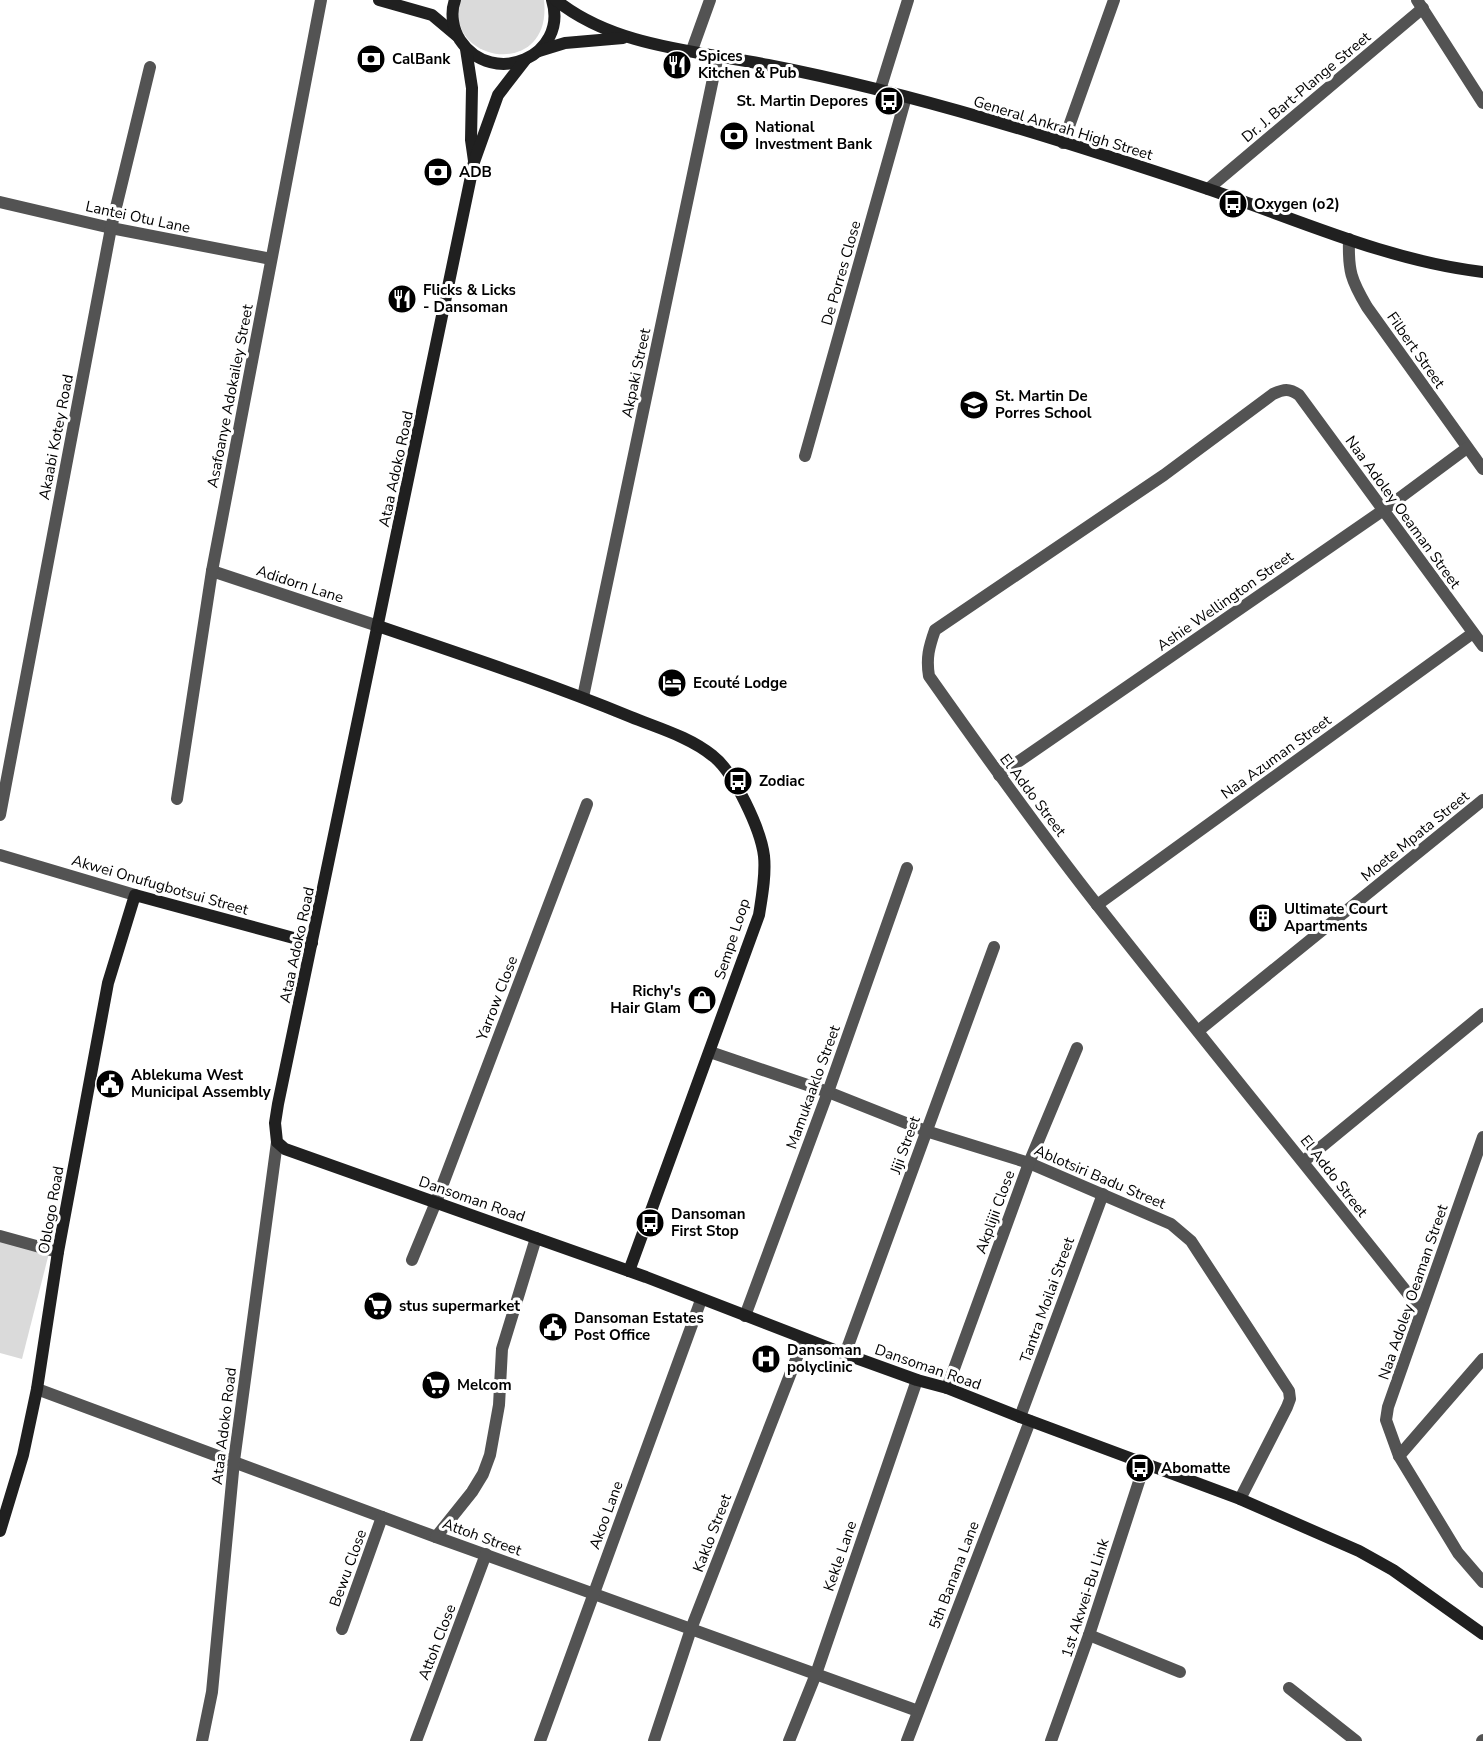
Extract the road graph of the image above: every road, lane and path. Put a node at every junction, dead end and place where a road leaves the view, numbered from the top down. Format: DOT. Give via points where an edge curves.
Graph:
graph roads {
  1 [pos="321,0"];
  2 [pos="379,0"];
  3 [pos="455,0"];
  4 [pos="554,0"];
  5 [pos="710,0"];
  6 [pos="908,0"];
  7 [pos="1114,0"];
  8 [pos="1420,4"];
  9 [pos="457,36"];
  10 [pos="627,38"];
  11 [pos="466,49"];
  12 [pos="692,50"];
  13 [pos="539,51"];
  14 [pos="718,55"];
  15 [pos="525,60"];
  16 [pos="150,67"];
  17 [pos="880,90"];
  18 [pos="906,97"];
  19 [pos="1483,103"];
  20 [pos="1064,143"];
  21 [pos="474,162"];
  22 [pos="1208,189"];
  23 [pos="0,202"];
  24 [pos="111,228"];
  25 [pos="1349,239"];
  26 [pos="271,259"];
  27 [pos="1483,272"];
  28 [pos="1299,395"];
  29 [pos="1467,448"];
  30 [pos="805,456"];
  31 [pos="1483,469"];
  32 [pos="1382,511"];
  33 [pos="212,571"];
  34 [pos="378,626"];
  35 [pos="1473,633"];
  36 [pos="1483,646"];
  37 [pos="583,697"];
  38 [pos="999,775"];
  39 [pos="177,799"];
  40 [pos="1483,800"];
  41 [pos="587,804"];
  42 [pos="0,815"];
  43 [pos="0,855"];
  44 [pos="907,868"];
  45 [pos="135,895"];
  46 [pos="1097,905"];
  47 [pos="312,943"];
  48 [pos="994,947"];
  49 [pos="1483,1014"];
  50 [pos="1198,1031"];
  51 [pos="1077,1048"];
  52 [pos="710,1052"];
  53 [pos="828,1092"];
  54 [pos="926,1131"];
  55 [pos="1483,1137"];
  56 [pos="277,1142"];
  57 [pos="1304,1161"];
  58 [pos="1029,1163"];
  59 [pos="1103,1194"];
  60 [pos="436,1202"];
  61 [pos="0,1236"];
  62 [pos="537,1238"];
  63 [pos="58,1252"];
  64 [pos="412,1260"];
  65 [pos="629,1271"];
  66 [pos="701,1300"];
  67 [pos="1421,1310"];
  68 [pos="745,1316"];
  69 [pos="804,1338"];
  70 [pos="845,1354"];
  71 [pos="1483,1359"];
  72 [pos="916,1380"];
  73 [pos="947,1388"];
  74 [pos="37,1389"];
  75 [pos="1025,1419"];
  76 [pos="1399,1456"];
  77 [pos="234,1461"];
  78 [pos="1145,1463"];
  79 [pos="1240,1499"];
  80 [pos="382,1517"];
  81 [pos="0,1532"];
  82 [pos="436,1537"];
  83 [pos="486,1554"];
  84 [pos="1483,1582"];
  85 [pos="593,1593"];
  86 [pos="342,1629"];
  87 [pos="691,1629"];
  88 [pos="1482,1630"];
  89 [pos="1089,1635"];
  90 [pos="1180,1672"];
  91 [pos="816,1674"];
  92 [pos="1289,1688"];
  93 [pos="918,1711"];
  94 [pos="202,1741"];
  95 [pos="416,1741"];
  96 [pos="540,1741"];
  97 [pos="654,1741"];
  98 [pos="789,1741"];
  99 [pos="907,1741"];
  100 [pos="1051,1741"];
  101 [pos="1356,1741"];
  1 -- 26 [label="street, Asafoanye Adokailey Street"];
  2 -- 9 [label="main road" via="432,15"];
  3 -- 9 [label="main road" via="453,21"];
  4 -- 10 [label="main road, General Ankrah High Street" via="573,14"];
  4 -- 13 [label="main road" via="554,21"];
  5 -- 12 [label="street"];
  6 -- 17 [label="street"];
  7 -- 20 [label="street"];
  8 -- 19 [label="street"];
  8 -- 22 [label="street, Dr. J. Bart-Plange Street"];
  9 -- 11 [label="main road"];
  10 -- 12 [label="main road, General Ankrah High Street"];
  10 -- 13 [label="main road, General Ankrah High Street" via="565,43"];
  11 -- 15 [label="main road" via="478,59 494,64 510,65"];
  11 -- 21 [label="main road, Ataa Adoko Road" via="472,88"];
  12 -- 14 [label="main road, General Ankrah High Street"];
  13 -- 15 [label="main road"];
  14 -- 17 [label="main road, General Ankrah High Street"];
  14 -- 37 [label="street, Akpaki Street"];
  15 -- 21 [label="main road, Ataa Adoko Road" via="498,95"];
  16 -- 24 [label="street, Akaabi Kotey Road"];
  17 -- 18 [label="main road, General Ankrah High Street"];
  18 -- 20 [label="main road, General Ankrah High Street"];
  18 -- 30 [label="street, De Porres Close"];
  20 -- 22 [label="main road, General Ankrah High Street"];
  21 -- 34 [label="main road, Ataa Adoko Road"];
  22 -- 25 [label="main road, General Ankrah High Street"];
  23 -- 24 [label="street, Lantei Otu Lane"];
  24 -- 26 [label="street, Lantei Otu Lane"];
  24 -- 42 [label="street, Akaabi Kotey Road"];
  25 -- 27 [label="main road, General Ankrah High Street" via="1410,259"];
  25 -- 29 [label="street, Filbert Street" via="1348,265 1355,286"];
  26 -- 33 [label="street, Asafoanye Adokailey Street"];
  28 -- 32 [label="street, Naa Adoley Oeaman Street"];
  28 -- 38 [label="street, El Addo Street" via="1291,390 1273,394 1164,475 935,630 928,648 929,676"];
  29 -- 31 [label="street, Filbert Street"];
  29 -- 32 [label="street, Ashie Wellington Street"];
  32 -- 35 [label="street, Naa Adoley Oeaman Street"];
  32 -- 38 [label="street, Ashie Wellington Street"];
  33 -- 34 [label="street, Adidorn Lane"];
  33 -- 39 [label="street, Asafoanye Adokailey Street"];
  34 -- 37 [label="main road, Sempe Loop"];
  34 -- 47 [label="main road, Ataa Adoko Road"];
  35 -- 36 [label="street, Naa Adoley Oeaman Street"];
  35 -- 46 [label="street, Naa Azuman Street"];
  37 -- 52 [label="main road, Sempe Loop" via="692,742 715,757 739,790 758,830 764,857 759,915"];
  38 -- 46 [label="street, El Addo Street"];
  40 -- 50 [label="street, Moete Mpata Street"];
  41 -- 60 [label="street, Yarrow Close"];
  43 -- 45 [label="street, Akwei Onufugbotsui Street"];
  44 -- 53 [label="street, Mamukaaklo Street"];
  45 -- 47 [label="main road, Akwei Onufugbotsui Street"];
  45 -- 63 [label="main road, Oblogo Road" via="108,983"];
  46 -- 50 [label="street, El Addo Street"];
  47 -- 56 [label="main road, Ataa Adoko Road" via="278,1104"];
  48 -- 54 [label="street, Jiji Street"];
  49 -- 57 [label="street"];
  50 -- 57 [label="street, El Addo Street"];
  51 -- 58 [label="street, Akplijii Close"];
  52 -- 53 [label="street, Ablotsiri Badu Street"];
  52 -- 65 [label="main road, Sempe Loop"];
  53 -- 54 [label="street, Ablotsiri Badu Street"];
  53 -- 68 [label="street, Mamukaaklo Street"];
  54 -- 58 [label="street, Ablotsiri Badu Street"];
  54 -- 70 [label="street, Jiji Street"];
  55 -- 67 [label="street, Naa Adoley Oeaman Street"];
  56 -- 60 [label="main road, Dansoman Road" via="285,1149"];
  56 -- 77 [label="street, Ataa Adoko Road"];
  57 -- 67 [label="street, El Addo Street"];
  58 -- 59 [label="street, Ablotsiri Badu Street"];
  58 -- 73 [label="street, Akplijii Close"];
  59 -- 75 [label="street, Tantra Moilai Street"];
  59 -- 79 [label="street, Ablotsiri Badu Street" via="1171,1224 1191,1241 1289,1391 1287,1407"];
  60 -- 62 [label="main road, Dansoman Road"];
  60 -- 64 [label="street, Yarrow Close"];
  61 -- 63 [label="street"];
  62 -- 65 [label="main road, Dansoman Road"];
  62 -- 82 [label="street" via="502,1349 499,1405 490,1455 472,1492"];
  63 -- 74 [label="main road, Oblogo Road"];
  65 -- 66 [label="main road, Dansoman Road"];
  66 -- 68 [label="main road, Dansoman Road"];
  66 -- 85 [label="street, Akoo Lane"];
  67 -- 76 [label="street, Naa Adoley Oeaman Street" via="1386,1420"];
  68 -- 69 [label="main road, Dansoman Road"];
  69 -- 70 [label="main road, Dansoman Road"];
  69 -- 87 [label="street, Kaklo Street"];
  70 -- 72 [label="main road, Dansoman Road"];
  71 -- 76 [label="street"];
  72 -- 73 [label="main road, Dansoman Road"];
  72 -- 91 [label="street, Kekle Lane"];
  73 -- 75 [label="main road, Dansoman Road"];
  74 -- 77 [label="street, Attoh Street"];
  74 -- 81 [label="main road, Oblogo Road"];
  75 -- 78 [label="main road, Dansoman Road"];
  75 -- 93 [label="street, 5th Banana Lane"];
  76 -- 84 [label="street, Naa Adoley Oeaman Street" via="1458,1553"];
  77 -- 80 [label="street, Attoh Street"];
  77 -- 94 [label="street, Ataa Adoko Road" via="212,1692"];
  78 -- 79 [label="main road, Dansoman Road"];
  78 -- 89 [label="street, 1st Akwei-Bu Link"];
  79 -- 88 [label="main road, Dansoman Road" via="1359,1551"];
  80 -- 82 [label="street, Attoh Street"];
  80 -- 86 [label="street, Bewu Close"];
  82 -- 83 [label="street, Attoh Street"];
  83 -- 85 [label="street, Attoh Street"];
  83 -- 95 [label="street, Attoh Close"];
  85 -- 87 [label="street, Attoh Street"];
  85 -- 96 [label="street, Akoo Lane"];
  87 -- 91 [label="street, Attoh Street"];
  87 -- 97 [label="street, Kaklo Street"];
  89 -- 90 [label="street"];
  89 -- 100 [label="street, 1st Akwei-Bu Link"];
  91 -- 93 [label="street, Attoh Street"];
  91 -- 98 [label="street, Kekle Lane"];
  92 -- 101 [label="street"];
  93 -- 99 [label="street, 5th Banana Lane"];
}
